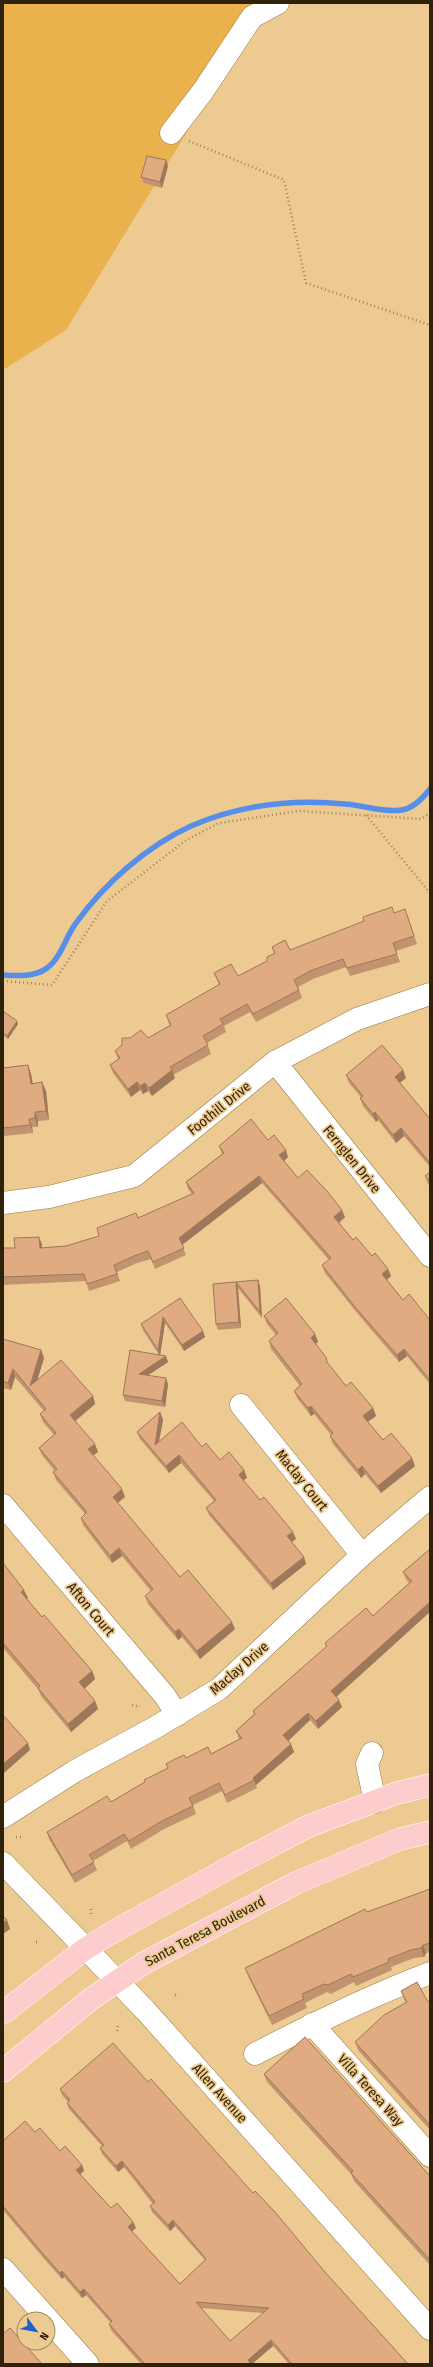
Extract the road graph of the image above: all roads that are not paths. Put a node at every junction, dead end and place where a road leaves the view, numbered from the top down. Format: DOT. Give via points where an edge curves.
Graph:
graph roads {
  1 [pos="278,3"];
  2 [pos="171,133"];
  3 [pos="430,994"];
  4 [pos="275,1062"];
  5 [pos="3,1203"];
  6 [pos="430,1256"];
  7 [pos="241,1405"];
  8 [pos="430,1497"];
  9 [pos="3,1505"];
  10 [pos="362,1555"];
  11 [pos="177,1715"];
  12 [pos="372,1753"];
  13 [pos="430,1785"];
  14 [pos="375,1802"];
  15 [pos="3,1817"];
  16 [pos="430,1832"];
  17 [pos="3,1863"];
  18 [pos="85,1949"];
  19 [pos="430,1973"];
  20 [pos="116,1981"];
  21 [pos="3,2013"];
  22 [pos="312,2024"];
  23 [pos="255,2054"];
  24 [pos="3,2071"];
  25 [pos="430,2156"];
  26 [pos="5,2275"];
  27 [pos="430,2329"];
  28 [pos="88,2364"];
  1 -- 2 [label="street" via="252,17 203,91"];
  3 -- 4 [label="street, Foothill Drive" via="357,1019"];
  4 -- 5 [label="street, Foothill Drive" via="134,1176 49,1197"];
  4 -- 6 [label="street, Fernglen Drive"];
  7 -- 10 [label="street, Maclay Court"];
  8 -- 10 [label="street, Maclay Drive"];
  9 -- 11 [label="street, Afton Court" via="165,1696"];
  10 -- 11 [label="street, Maclay Drive" via="219,1689"];
  11 -- 15 [label="street, Maclay Drive" via="75,1771"];
  12 -- 14 [label="street" via="367,1764"];
  13 -- 14 [label="main road"];
  14 -- 18 [label="main road" via="309,1826"];
  16 -- 20 [label="main road, Santa Teresa Boulevard" via="400,1839 296,1883 144,1963"];
  17 -- 18 [label="street, Allen Avenue"];
  18 -- 20 [label="street, Allen Avenue"];
  18 -- 21 [label="main road"];
  19 -- 22 [label="street" via="390,1988"];
  20 -- 24 [label="main road, Santa Teresa Boulevard"];
  20 -- 27 [label="street, Allen Avenue" via="146,2011"];
  22 -- 23 [label="street"];
  22 -- 25 [label="street, Villa Teresa Way"];
  26 -- 28 [label="street"];
}
